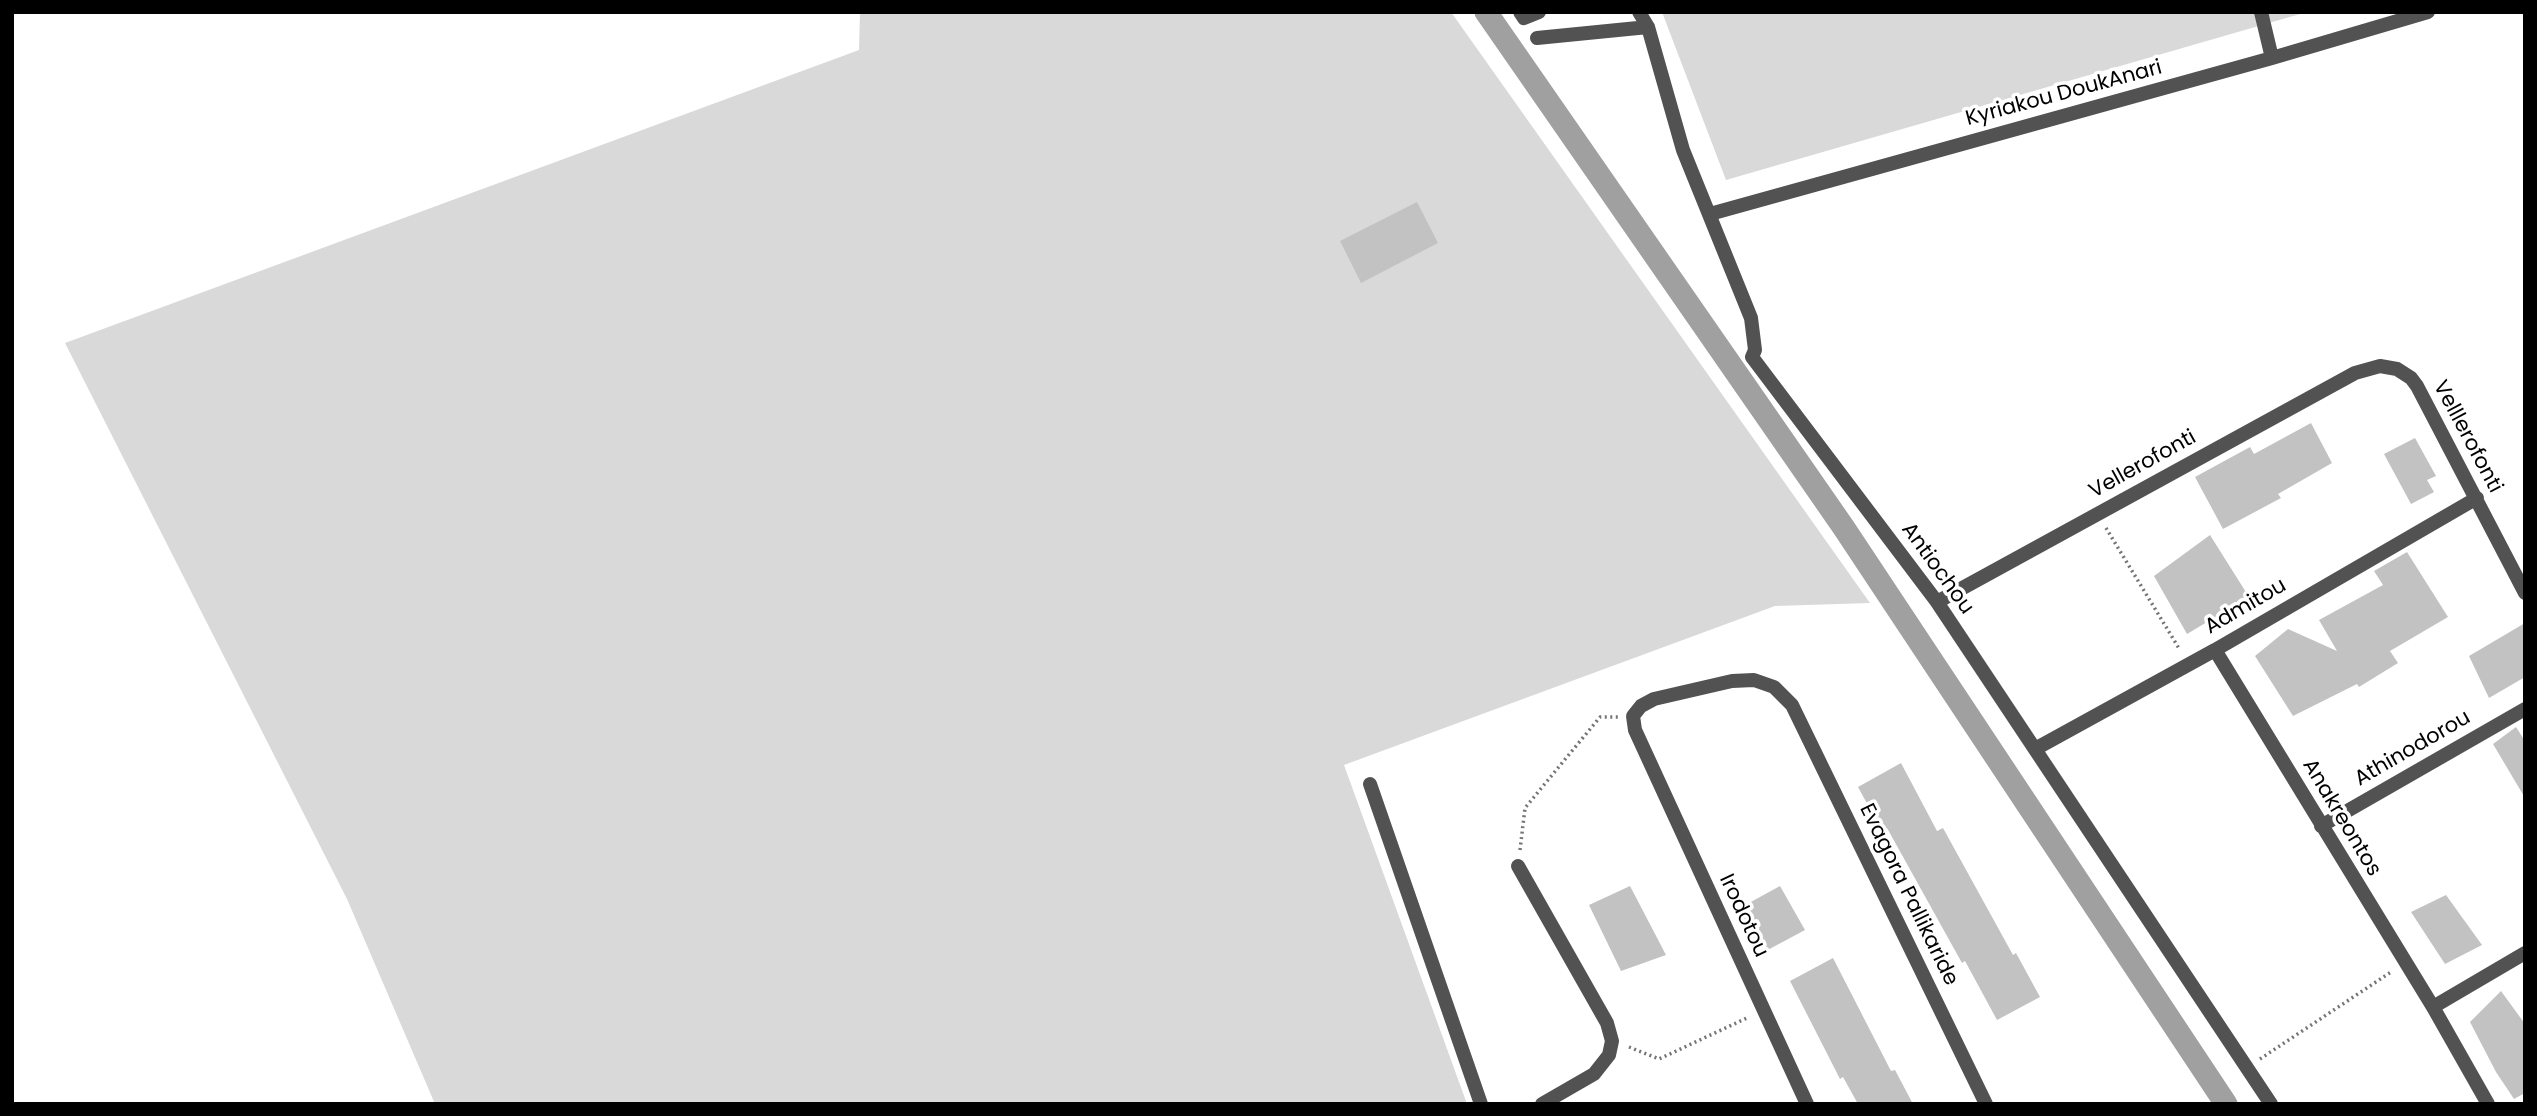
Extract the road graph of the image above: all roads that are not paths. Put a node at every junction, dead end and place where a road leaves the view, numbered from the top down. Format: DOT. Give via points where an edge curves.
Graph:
graph roads {
  1 [pos="1539,12"];
  2 [pos="1639,12"];
  3 [pos="2260,12"];
  4 [pos="2428,12"];
  5 [pos="1522,15"];
  6 [pos="1648,27"];
  7 [pos="1537,38"];
  8 [pos="2272,58"];
  9 [pos="1710,214"];
  10 [pos="2371,367"];
  11 [pos="2477,498"];
  12 [pos="2525,593"];
  13 [pos="1937,602"];
  14 [pos="2215,649"];
  15 [pos="2525,709"];
  16 [pos="1633,716"];
  17 [pos="2035,749"];
  18 [pos="1370,784"];
  19 [pos="2321,826"];
  20 [pos="1518,866"];
  21 [pos="2525,953"];
  22 [pos="2433,1007"];
  23 [pos="1480,1104"];
  24 [pos="1542,1104"];
  25 [pos="1807,1104"];
  26 [pos="1986,1104"];
  27 [pos="2271,1104"];
  28 [pos="2488,1104"];
  1 -- 5 [label="street"];
  2 -- 6 [label="street, Antiochou"];
  3 -- 8 [label="street"];
  4 -- 8 [label="street, Kyriakou DoukAnari"];
  6 -- 7 [label="street"];
  6 -- 9 [label="street, Antiochou" via="1683,150"];
  8 -- 9 [label="street, Kyriakou DoukAnari"];
  9 -- 13 [label="street, Antiochou" via="1751,318 1752,357"];
  10 -- 11 [label="street, Velllerofonti" via="2397,369 2411,378"];
  10 -- 13 [label="street, Vellerofonti"];
  11 -- 12 [label="street, Velllerofonti"];
  11 -- 14 [label="street, Admitou"];
  13 -- 17 [label="street, Antiochou"];
  14 -- 17 [label="street, Admitou"];
  14 -- 19 [label="street, Anakreontos"];
  15 -- 19 [label="street, Athinodorou"];
  16 -- 25 [label="street, Irodotou" via="1642,746"];
  16 -- 26 [label="street, Evagora Pallikaride" via="1654,699 1732,681 1754,680 1774,687 1792,705"];
  17 -- 27 [label="street, Antiochou"];
  18 -- 23 [label="street"];
  19 -- 22 [label="street, Anakreontos"];
  20 -- 24 [label="street" via="1607,1023 1612,1041 1609,1055 1594,1074"];
  21 -- 22 [label="street"];
  22 -- 28 [label="street, Anakreontos"];
}
